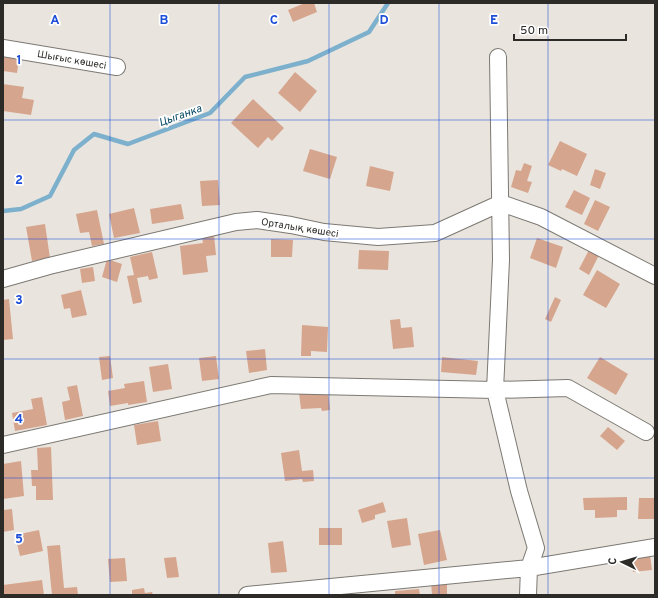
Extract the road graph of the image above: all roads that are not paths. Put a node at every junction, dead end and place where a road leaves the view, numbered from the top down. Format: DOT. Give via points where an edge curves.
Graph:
graph roads {
  1 [pos="3,48"];
  2 [pos="498,56"];
  3 [pos="117,67"];
  4 [pos="501,202"];
  5 [pos="655,276"];
  6 [pos="3,279"];
  7 [pos="495,390"];
  8 [pos="646,432"];
  9 [pos="3,445"];
  10 [pos="655,547"];
  11 [pos="528,568"];
  12 [pos="248,595"];
  13 [pos="528,595"];
  1 -- 3 [label="street, Шығыс көшесі"];
  2 -- 4 [label="street"];
  4 -- 5 [label="street" via="541,217"];
  4 -- 6 [label="street, Орталық көшесі" via="434,233 378,237 324,232 257,220 236,222"];
  4 -- 7 [label="street" via="499,329"];
  7 -- 8 [label="street" via="568,388"];
  7 -- 9 [label="street" via="271,385"];
  7 -- 11 [label="street" via="519,491 536,548"];
  10 -- 11 [label="street"];
  11 -- 12 [label="street"];
  11 -- 13 [label="street"];
}
